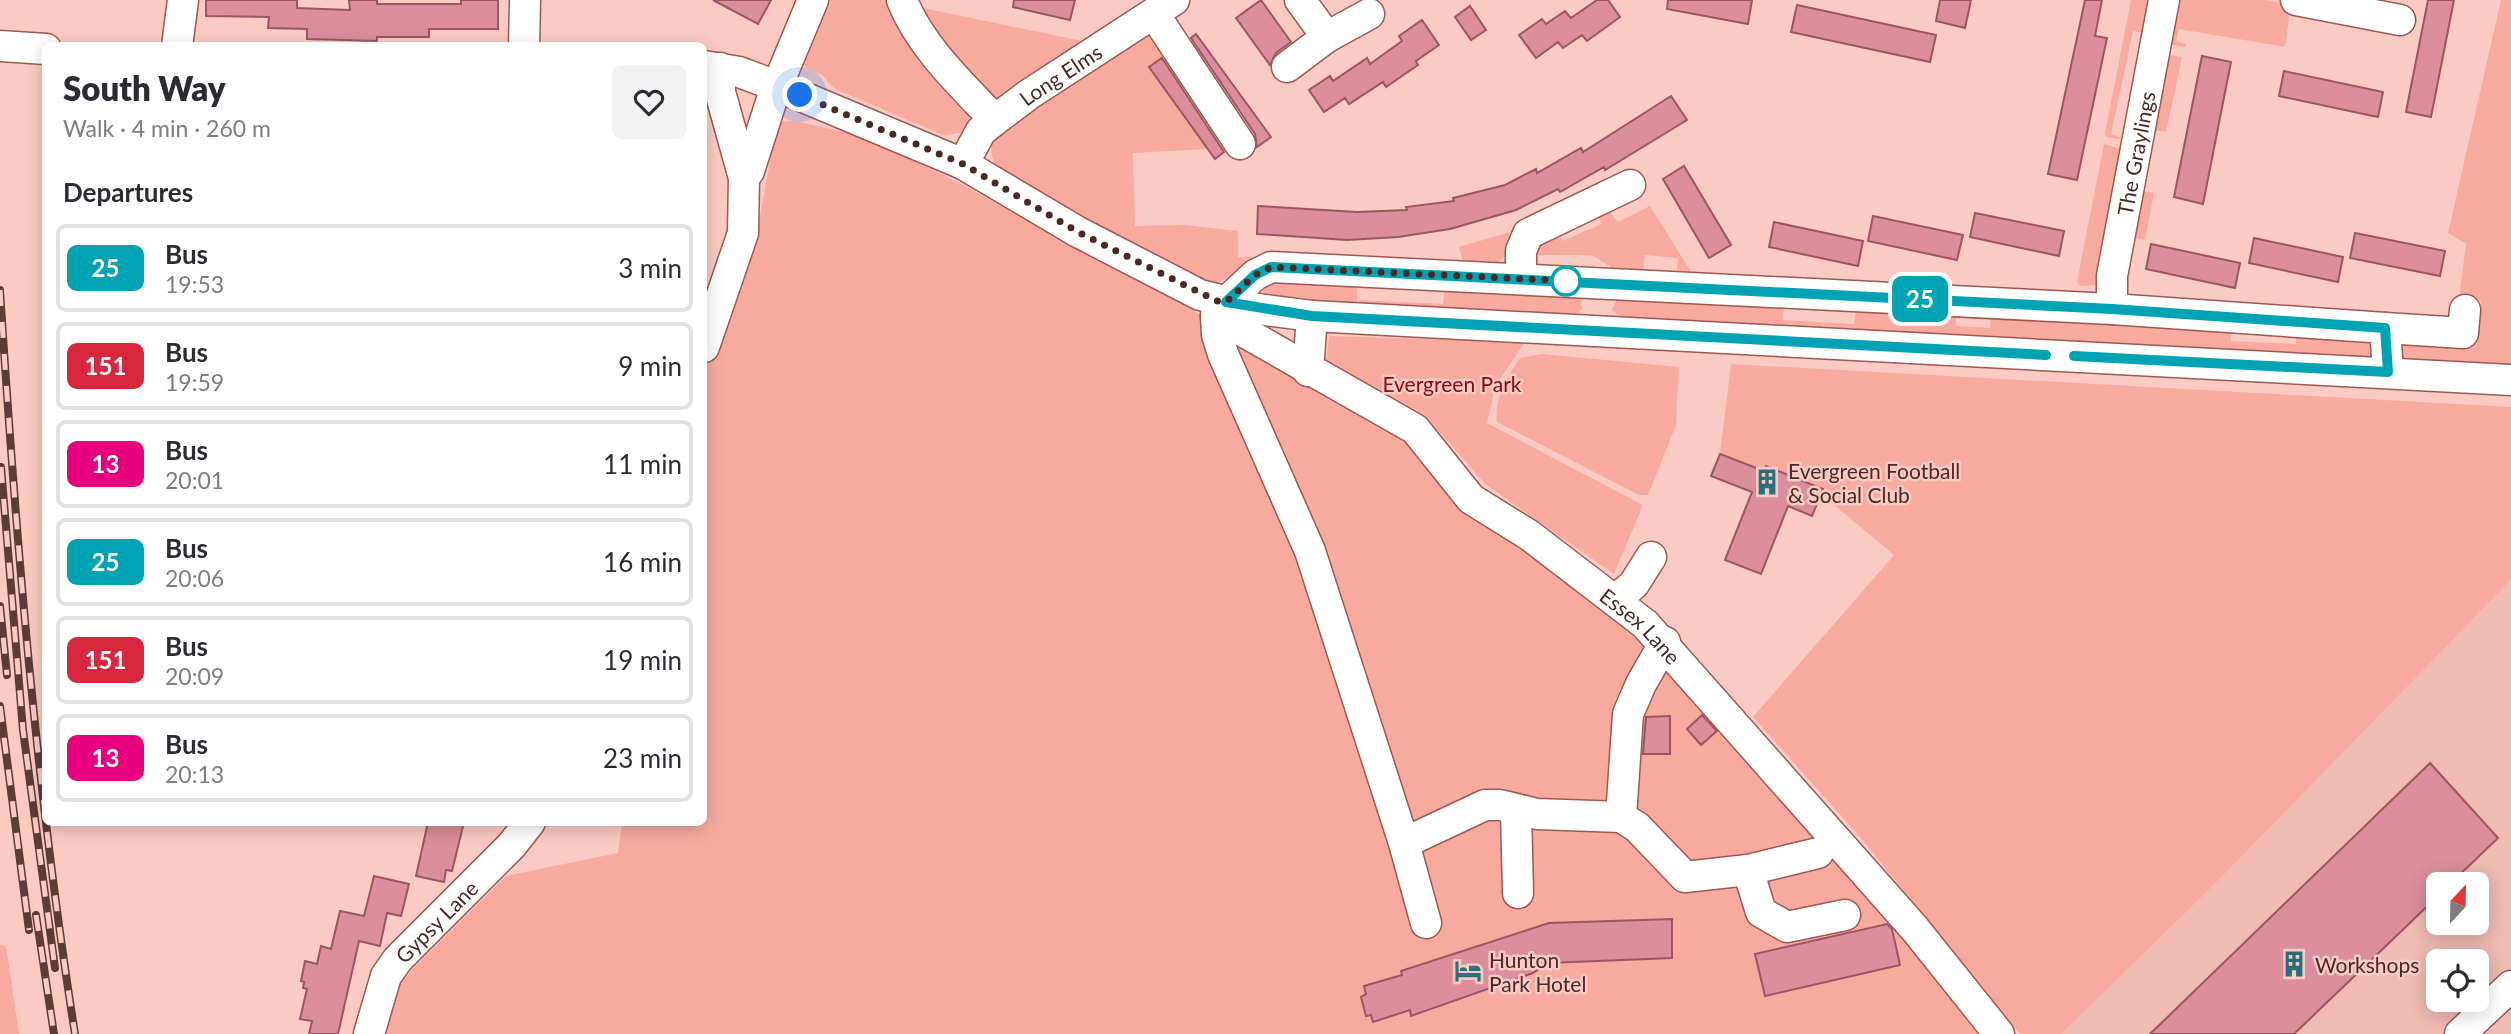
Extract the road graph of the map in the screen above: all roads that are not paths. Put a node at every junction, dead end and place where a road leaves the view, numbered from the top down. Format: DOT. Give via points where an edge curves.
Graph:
graph roads {
  1 [pos="183,0"];
  2 [pos="525,0"];
  3 [pos="814,0"];
  4 [pos="902,0"];
  5 [pos="1300,0"];
  6 [pos="2164,0"];
  7 [pos="2296,0"];
  8 [pos="1164,7"];
  9 [pos="1369,14"];
  10 [pos="2400,20"];
  11 [pos="1327,37"];
  12 [pos="178,42"];
  13 [pos="524,42"];
  14 [pos="0,46"];
  15 [pos="42,49"];
  16 [pos="712,67"];
  17 [pos="1287,67"];
  18 [pos="777,86"];
  19 [pos="995,120"];
  20 [pos="1240,144"];
  21 [pos="963,164"];
  22 [pos="744,178"];
  23 [pos="1630,185"];
  24 [pos="1521,279"];
  25 [pos="1599,283"];
  26 [pos="1215,304"];
  27 [pos="2112,309"];
  28 [pos="2465,310"];
  29 [pos="1312,316"];
  30 [pos="2385,328"];
  31 [pos="1597,331"];
  32 [pos="707,338"];
  33 [pos="1308,371"];
  34 [pos="2388,372"];
  35 [pos="2511,380"];
  36 [pos="1651,557"];
  37 [pos="1616,599"];
  38 [pos="1665,642"];
  39 [pos="1516,810"];
  40 [pos="1621,817"];
  41 [pos="527,826"];
  42 [pos="1404,843"];
  43 [pos="1818,853"];
  44 [pos="1748,870"];
  45 [pos="1518,893"];
  46 [pos="1845,915"];
  47 [pos="1426,923"];
  48 [pos="2511,986"];
  49 [pos="369,1034"];
  50 [pos="1999,1034"];
  51 [pos="2460,1034"];
  1 -- 12 [label="street"];
  2 -- 13 [label="street"];
  3 -- 18 [label="street"];
  4 -- 19 [label="street" via="910,21"];
  5 -- 11 [label="street"];
  6 -- 27 [label="street, The Graylings" via="2112,276"];
  7 -- 10 [label="street"];
  8 -- 19 [label="street, Long Elms"];
  8 -- 20 [label="street"];
  9 -- 11 [label="street"];
  11 -- 17 [label="street"];
  14 -- 15 [label="street"];
  16 -- 18 [label="street"];
  16 -- 22 [label="street"];
  18 -- 21 [label="street"];
  18 -- 22 [label="street"];
  19 -- 21 [label="street, Long Elms" via="981,131"];
  21 -- 26 [label="street" via="1078,232"];
  22 -- 32 [label="street" via="743,233"];
  23 -- 24 [label="street" via="1528,234 1521,251"];
  24 -- 25 [label="street"];
  24 -- 26 [label="street" via="1271,267"];
  25 -- 27 [label="street"];
  25 -- 31 [label="street"];
  26 -- 29 [label="street"];
  26 -- 33 [label="street, Essex Lane"];
  26 -- 42 [label="street" via="1223,354 1310,551"];
  27 -- 30 [label="street"];
  28 -- 30 [label="street" via="2462,332"];
  29 -- 31 [label="street"];
  29 -- 33 [label="street"];
  30 -- 34 [label="street"];
  31 -- 34 [label="street"];
  33 -- 37 [label="street, Essex Lane" via="1415,429 1471,499"];
  34 -- 35 [label="street"];
  36 -- 37 [label="street" via="1634,584"];
  37 -- 38 [label="street, Essex Lane"];
  38 -- 40 [label="street" via="1628,714"];
  38 -- 50 [label="street, Essex Lane" via="1915,929"];
  39 -- 40 [label="street"];
  39 -- 42 [label="street" via="1485,805"];
  39 -- 45 [label="street"];
  40 -- 44 [label="street" via="1637,827 1685,877"];
  41 -- 49 [label="street, Gypsy Lane" via="398,959 386,976"];
  42 -- 47 [label="street"];
  43 -- 44 [label="street"];
  44 -- 46 [label="street" via="1760,912 1787,928"];
  48 -- 51 [label="street"];
}
